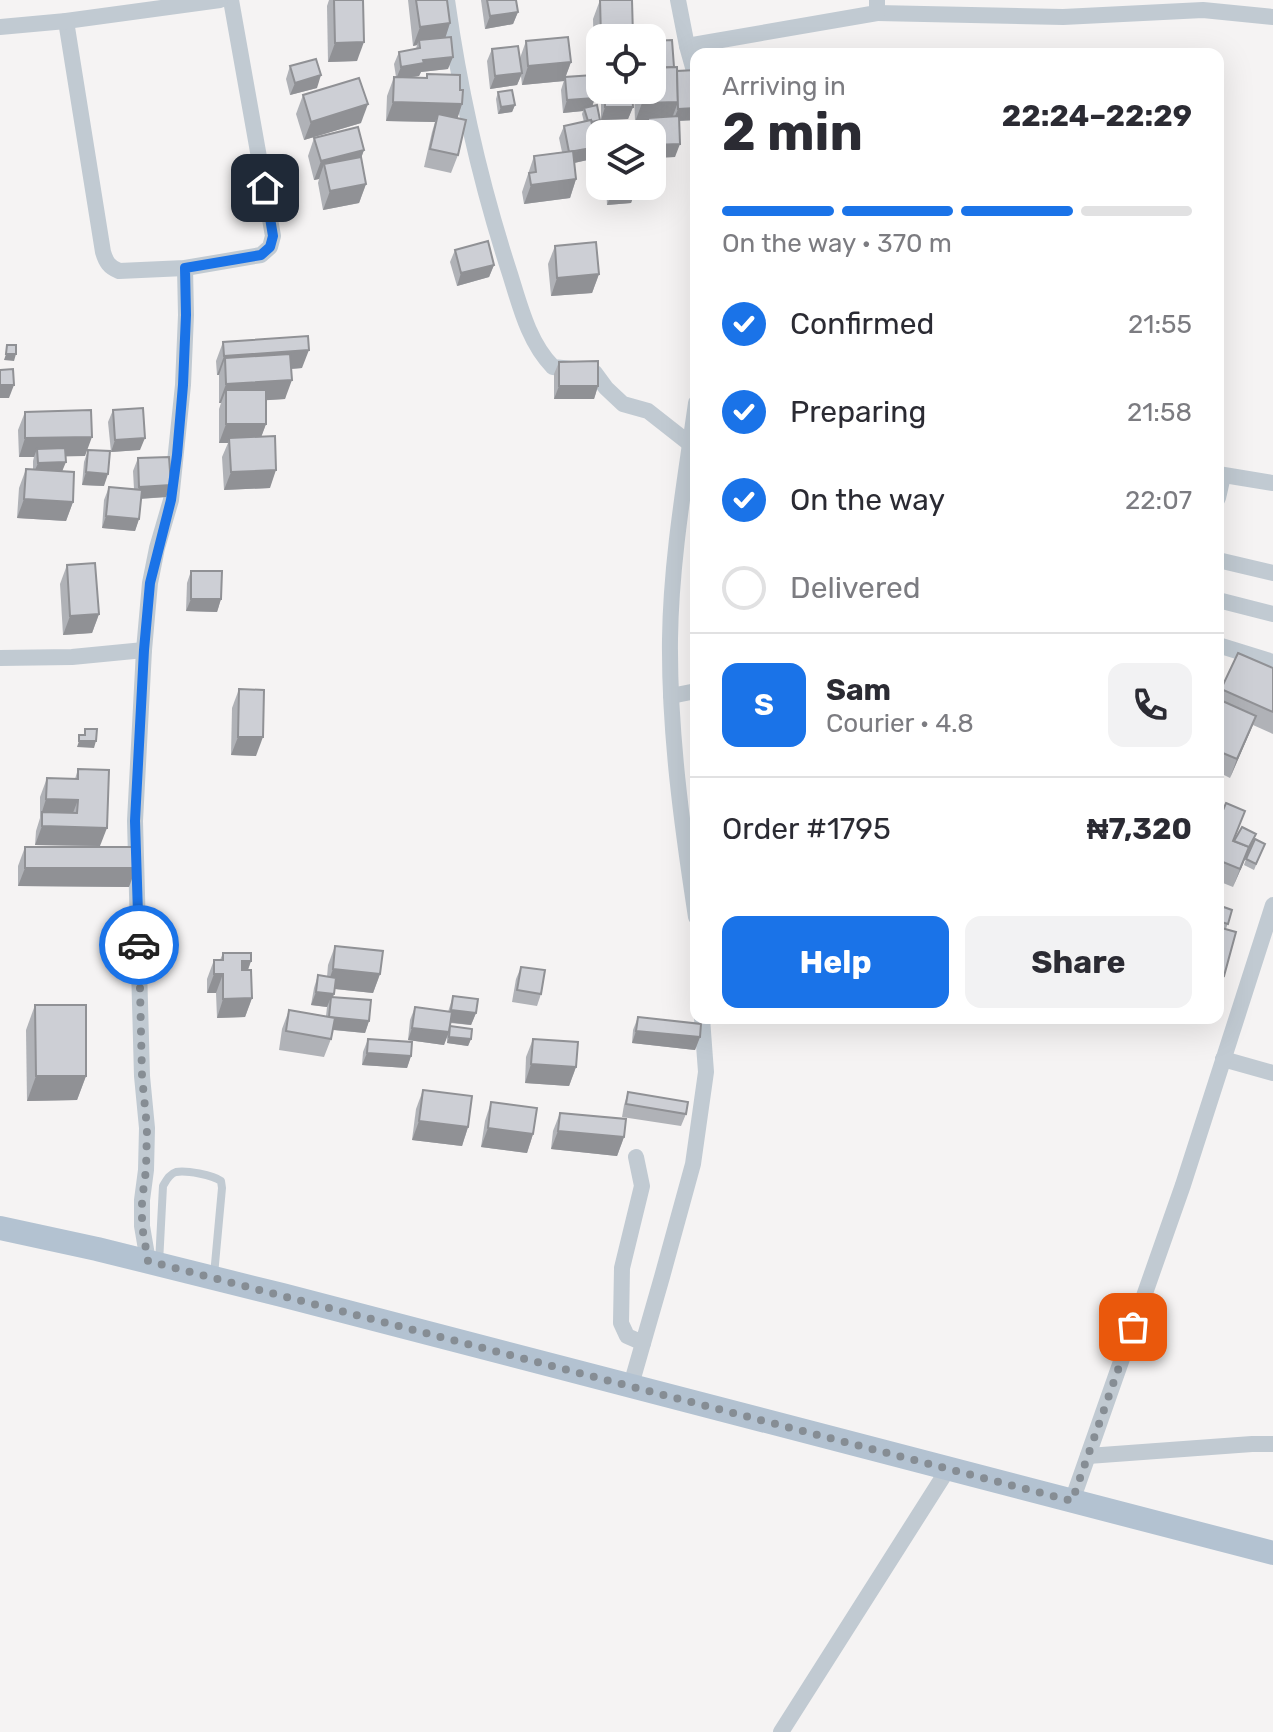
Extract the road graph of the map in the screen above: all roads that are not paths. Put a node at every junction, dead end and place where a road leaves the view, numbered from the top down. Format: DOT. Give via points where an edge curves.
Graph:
graph roads {
  1 [pos="220,0"];
  2 [pos="231,0"];
  3 [pos="447,0"];
  4 [pos="678,0"];
  5 [pos="877,6"];
  6 [pos="1273,17"];
  7 [pos="66,21"];
  8 [pos="0,27"];
  9 [pos="687,46"];
  10 [pos="711,48"];
  11 [pos="690,57"];
  12 [pos="185,268"];
  13 [pos="690,444"];
  14 [pos="1224,476"];
  15 [pos="1273,483"];
  16 [pos="1224,561"];
  17 [pos="1273,573"];
  18 [pos="1224,602"];
  19 [pos="1273,614"];
  20 [pos="1224,647"];
  21 [pos="144,650"];
  22 [pos="0,658"];
  23 [pos="1273,662"];
  24 [pos="690,692"];
  25 [pos="671,696"];
  26 [pos="690,878"];
  27 [pos="1273,905"];
  28 [pos="702,1024"];
  29 [pos="1223,1059"];
  30 [pos="1273,1073"];
  31 [pos="636,1157"];
  32 [pos="0,1228"];
  33 [pos="154,1263"];
  34 [pos="214,1278"];
  35 [pos="643,1343"];
  36 [pos="631,1385"];
  37 [pos="1273,1444"];
  38 [pos="1088,1456"];
  39 [pos="948,1469"];
  40 [pos="1072,1501"];
  41 [pos="1273,1553"];
  42 [pos="781,1732"];
  1 -- 7 [label="street"];
  2 -- 12 [label="street" via="273,236 261,255"];
  3 -- 13 [label="street" via="476,151 531,333 553,367 595,373 623,404 648,411"];
  4 -- 9 [label="street"];
  5 -- 6 [label="street" via="1063,17 1203,10"];
  5 -- 10 [label="street"];
  7 -- 8 [label="street"];
  7 -- 12 [label="street" via="107,262 119,271"];
  9 -- 10 [label="street"];
  9 -- 11 [label="street"];
  12 -- 21 [label="street" via="177,455 150,583"];
  13 -- 25 [label="street" via="677,544"];
  14 -- 15 [label="street"];
  16 -- 17 [label="street"];
  18 -- 19 [label="street"];
  20 -- 23 [label="street"];
  21 -- 22 [label="street"];
  21 -- 33 [label="street" via="135,821 147,1128 142,1213"];
  24 -- 25 [label="street"];
  25 -- 26 [label="street"];
  27 -- 29 [label="street"];
  28 -- 35 [label="street" via="706,1072 693,1164"];
  29 -- 30 [label="street"];
  29 -- 38 [label="street"];
  31 -- 35 [label="street" via="642,1186 622,1268 621,1323 627,1336"];
  32 -- 33 [label="main road"];
  33 -- 34 [label="main road"];
  33 -- 34 [label="lane" via="163,1186 169,1176 214,1175 222,1188"];
  34 -- 36 [label="main road"];
  35 -- 36 [label="street"];
  36 -- 39 [label="main road"];
  37 -- 38 [label="street"];
  38 -- 40 [label="street"];
  39 -- 40 [label="main road"];
  39 -- 42 [label="street"];
  40 -- 41 [label="main road"];
}
